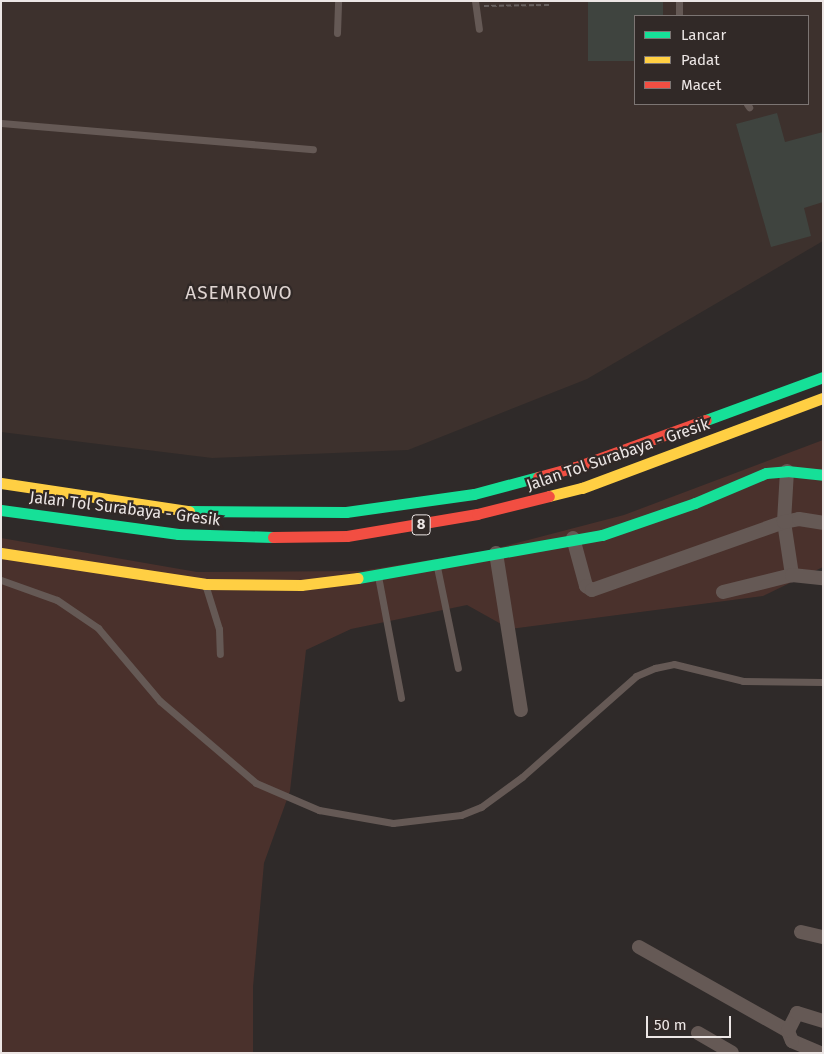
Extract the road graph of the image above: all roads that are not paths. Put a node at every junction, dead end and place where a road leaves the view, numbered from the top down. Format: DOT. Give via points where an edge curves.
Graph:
graph roads {
  1 [pos="338,1"];
  2 [pos="679,1"];
  3 [pos="475,3"];
  4 [pos="679,15"];
  5 [pos="479,29"];
  6 [pos="337,33"];
  7 [pos="1,123"];
  8 [pos="313,149"];
  9 [pos="823,377"];
  10 [pos="823,398"];
  11 [pos="787,471"];
  12 [pos="823,476"];
  13 [pos="1,483"];
  14 [pos="1,510"];
  15 [pos="784,522"];
  16 [pos="823,523"];
  17 [pos="573,538"];
  18 [pos="1,553"];
  19 [pos="496,553"];
  20 [pos="436,564"];
  21 [pos="378,575"];
  22 [pos="792,575"];
  23 [pos="823,578"];
  24 [pos="1,580"];
  25 [pos="205,584"];
  26 [pos="723,592"];
  27 [pos="220,654"];
  28 [pos="458,668"];
  29 [pos="823,682"];
  30 [pos="401,698"];
  31 [pos="521,710"];
  32 [pos="801,932"];
  33 [pos="823,936"];
  34 [pos="639,947"];
  35 [pos="823,1021"];
  36 [pos="788,1030"];
  37 [pos="698,1033"];
  38 [pos="732,1053"];
  39 [pos="820,1053"];
  1 -- 6 [label="lane"];
  2 -- 4 [label="lane"];
  3 -- 5 [label="lane"];
  7 -- 8 [label="lane"];
  9 -- 13 [label="main road, Jalan Tol Surabaya - Gresik / 8" via="576,467 474,494 414,504 346,512 182,511"];
  10 -- 14 [label="main road, Jalan Tol Surabaya - Gresik / 8" via="582,488 477,514 347,536 290,538 178,534"];
  11 -- 12 [label="main road"];
  11 -- 15 [label="street"];
  11 -- 17 [label="main road" via="766,473 695,503 602,535"];
  15 -- 16 [label="street" via="799,519"];
  15 -- 17 [label="street" via="600,589 586,586"];
  15 -- 22 [label="street"];
  17 -- 19 [label="main road"];
  18 -- 25 [label="main road"];
  19 -- 20 [label="main road"];
  19 -- 31 [label="street"];
  20 -- 21 [label="main road"];
  20 -- 28 [label="lane"];
  21 -- 25 [label="main road" via="301,585"];
  21 -- 30 [label="lane"];
  22 -- 23 [label="street"];
  22 -- 26 [label="street"];
  24 -- 29 [label="lane" via="57,600 98,628 160,701 256,783 319,810 393,823 460,815 480,807 522,777 629,682 654,668 674,664 743,681"];
  25 -- 27 [label="lane" via="219,629"];
  32 -- 33 [label="street"];
  34 -- 36 [label="street"];
  35 -- 36 [label="street" via="797,1013"];
  36 -- 39 [label="street" via="792,1041"];
  37 -- 38 [label="street"];
}
